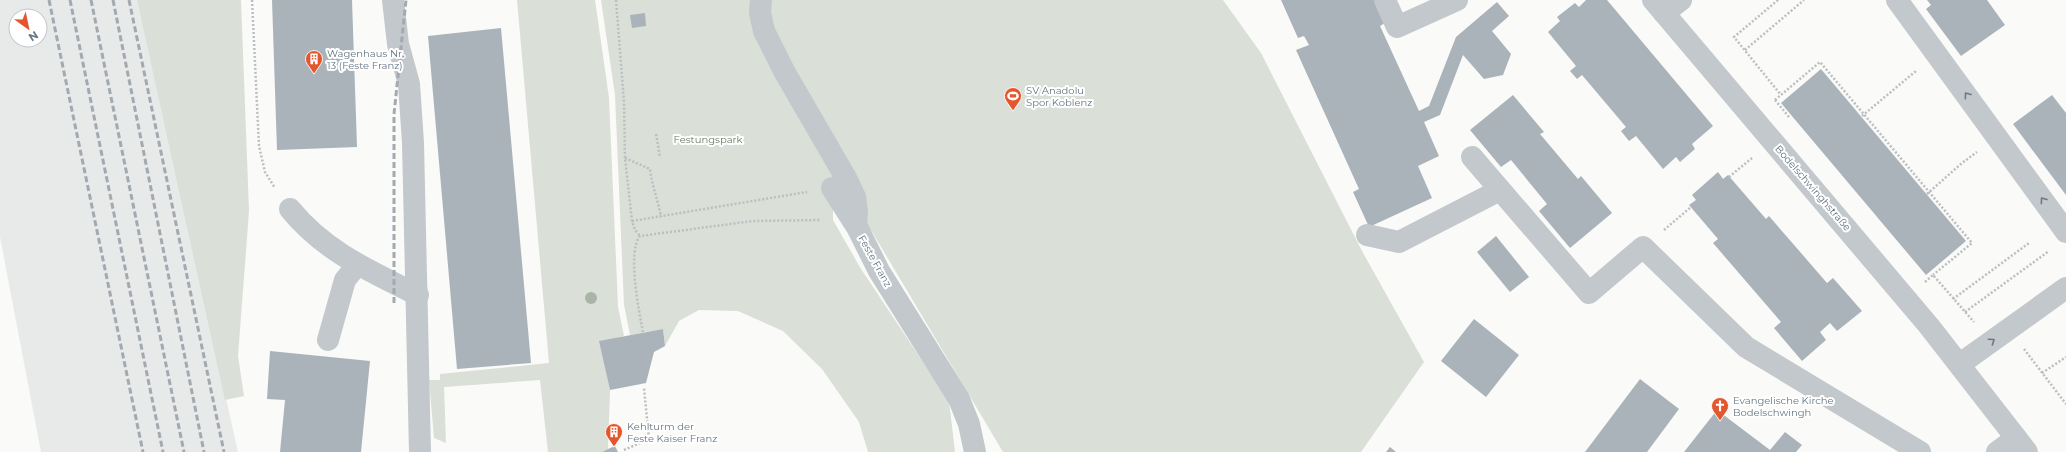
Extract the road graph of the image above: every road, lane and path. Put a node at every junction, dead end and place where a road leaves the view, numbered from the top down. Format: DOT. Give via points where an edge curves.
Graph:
graph roads {
  1 [pos="252,0"];
  2 [pos="392,0"];
  3 [pos="616,0"];
  4 [pos="761,0"];
  5 [pos="1385,0"];
  6 [pos="1456,0"];
  7 [pos="1681,0"];
  8 [pos="1778,0"];
  9 [pos="1804,0"];
  10 [pos="1897,0"];
  11 [pos="1659,6"];
  12 [pos="1745,50"];
  13 [pos="1902,81"];
  14 [pos="1781,95"];
  15 [pos="1775,100"];
  16 [pos="1863,116"];
  17 [pos="656,134"];
  18 [pos="660,157"];
  19 [pos="1472,157"];
  20 [pos="625,158"];
  21 [pos="1962,163"];
  22 [pos="832,188"];
  23 [pos="1500,190"];
  24 [pos="1928,193"];
  25 [pos="1692,208"];
  26 [pos="290,209"];
  27 [pos="661,216"];
  28 [pos="632,221"];
  29 [pos="856,225"];
  30 [pos="1367,235"];
  31 [pos="640,236"];
  32 [pos="2060,240"];
  33 [pos="2028,243"];
  34 [pos="1643,247"];
  35 [pos="357,265"];
  36 [pos="1933,275"];
  37 [pos="1923,284"];
  38 [pos="2066,288"];
  39 [pos="418,295"];
  40 [pos="1953,299"];
  41 [pos="1965,312"];
  42 [pos="2009,329"];
  43 [pos="643,332"];
  44 [pos="328,340"];
  45 [pos="1991,342"];
  46 [pos="2066,356"];
  47 [pos="1960,364"];
  48 [pos="2042,373"];
  49 [pos="644,388"];
  50 [pos="2066,404"];
  51 [pos="2021,445"];
  52 [pos="624,450"];
  53 [pos="420,452"];
  54 [pos="975,452"];
  55 [pos="1920,452"];
  56 [pos="1997,452"];
  1 -- 26 [label="path" via="259,146 265,172"];
  2 -- 39 [label="street" via="398,44 409,84"];
  3 -- 20 [label="path" via="624,102"];
  4 -- 29 [label="street, Feste Franz" via="760,13 764,31 855,197"];
  5 -- 6 [label="street" via="1397,27"];
  7 -- 11 [label="street, Bodelschwinghstraße"];
  8 -- 12 [label="path" via="1734,37"];
  9 -- 12 [label="path"];
  32 -- 10 [label="street, one-way"];
  11 -- 47 [label="street, Bodelschwinghstraße"];
  12 -- 14 [label="path"];
  13 -- 16 [label="path"];
  14 -- 15 [label="path"];
  14 -- 16 [label="path" via="1820,62"];
  16 -- 24 [label="path"];
  17 -- 18 [label="path"];
  19 -- 23 [label="street"];
  20 -- 27 [label="path" via="650,169"];
  20 -- 28 [label="path"];
  21 -- 24 [label="path"];
  22 -- 27 [label="path"];
  22 -- 29 [label="street"];
  23 -- 30 [label="street" via="1399,242"];
  23 -- 34 [label="street" via="1589,293"];
  24 -- 36 [label="path" via="1972,242"];
  25 -- 34 [label="path"];
  26 -- 35 [label="street" via="311,232 334,251"];
  27 -- 28 [label="path"];
  28 -- 31 [label="path"];
  29 -- 31 [label="path" via="833,220 752,221"];
  29 -- 54 [label="street, Feste Franz" via="879,271 959,399 969,424"];
  31 -- 43 [label="path" via="634,248"];
  32 -- 41 [label="path"];
  33 -- 40 [label="path"];
  34 -- 55 [label="street" via="1746,347"];
  35 -- 39 [label="street"];
  35 -- 44 [label="street" via="345,280"];
  36 -- 37 [label="path"];
  36 -- 40 [label="path"];
  38 -- 42 [label="street"];
  39 -- 53 [label="street"];
  40 -- 41 [label="path"];
  41 -- 45 [label="path"];
  45 -- 42 [label="street, one-way"];
  42 -- 48 [label="path"];
  45 -- 47 [label="street"];
  46 -- 48 [label="path"];
  47 -- 51 [label="street, Bodelschwinghstraße"];
  48 -- 50 [label="path"];
  49 -- 52 [label="path" via="648,439"];
  51 -- 56 [label="street, Bodelschwinghstraße"];
}
